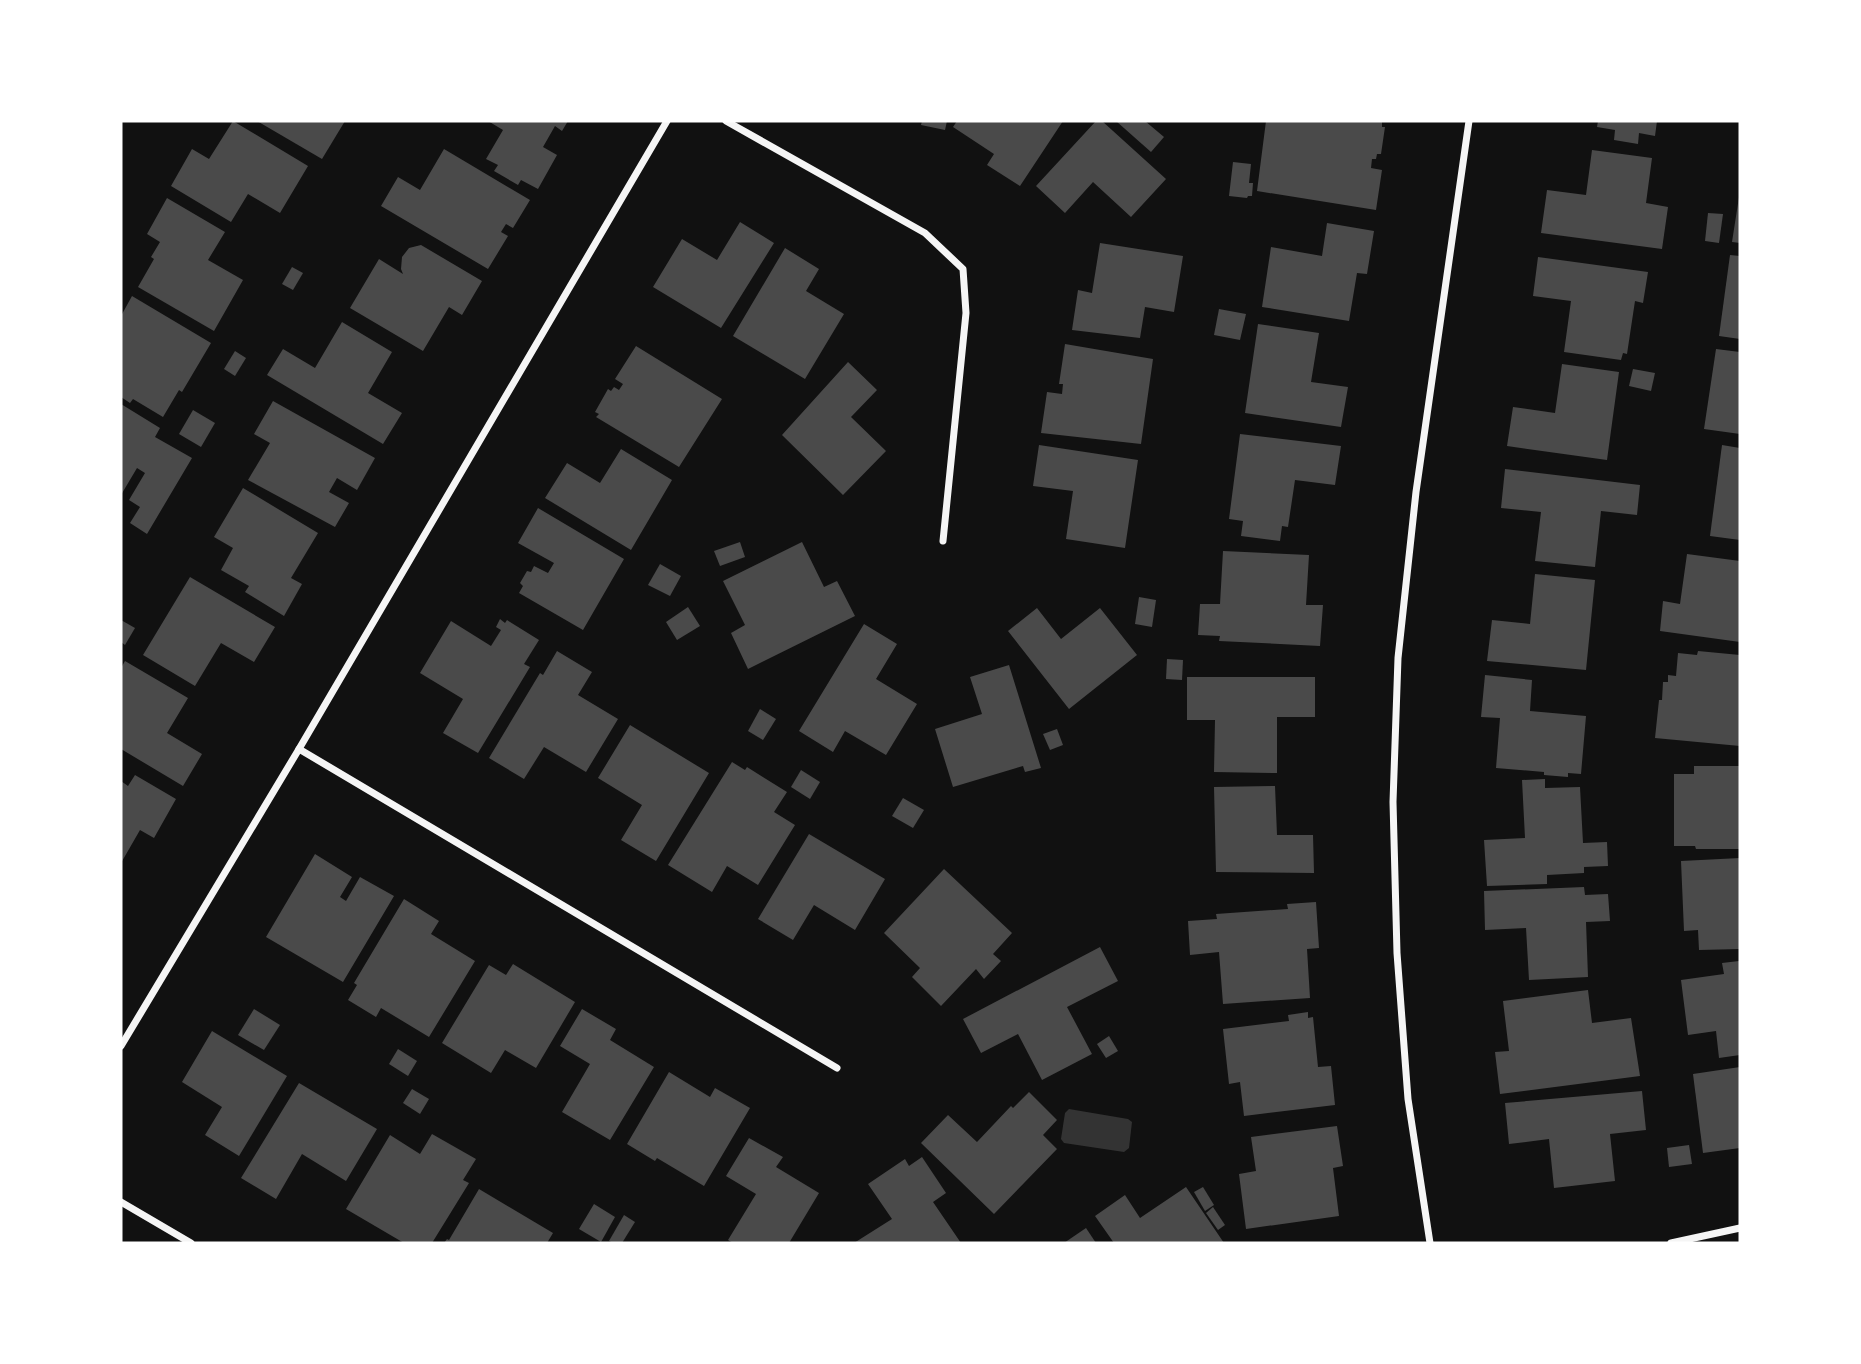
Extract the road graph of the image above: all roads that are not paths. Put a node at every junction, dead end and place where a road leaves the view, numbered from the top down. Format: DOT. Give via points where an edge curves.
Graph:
graph roads {
  1 [pos="667,121"];
  2 [pos="726,121"];
  3 [pos="1469,121"];
  4 [pos="943,541"];
  5 [pos="299,749"];
  6 [pos="121,1046"];
  7 [pos="837,1068"];
  8 [pos="121,1202"];
  9 [pos="1740,1228"];
  10 [pos="191,1243"];
  11 [pos="1430,1243"];
  12 [pos="1671,1243"];
  1 -- 5 [label="street"];
  2 -- 4 [label="street" via="925,233 963,269 966,313"];
  3 -- 11 [label="street" via="1416,492 1398,658 1393,802 1397,953 1408,1100"];
  5 -- 6 [label="street"];
  5 -- 7 [label="street"];
  8 -- 10 [label="street"];
  9 -- 12 [label="street"];
}
